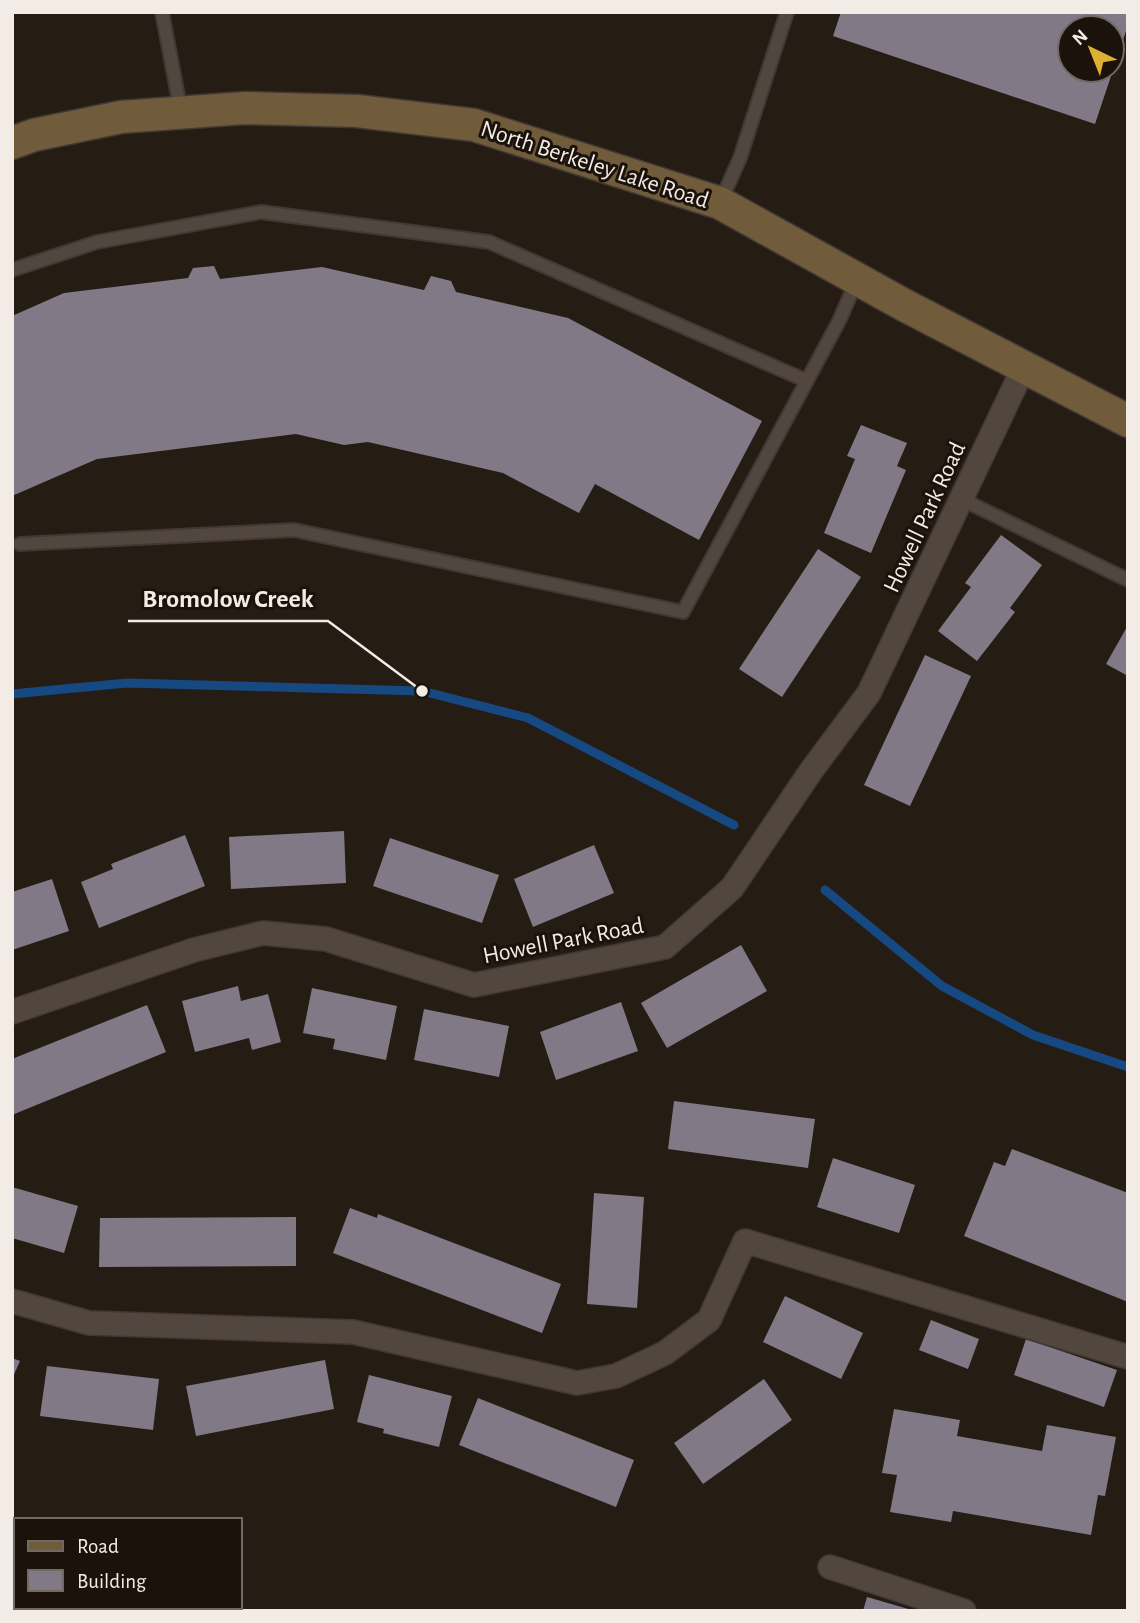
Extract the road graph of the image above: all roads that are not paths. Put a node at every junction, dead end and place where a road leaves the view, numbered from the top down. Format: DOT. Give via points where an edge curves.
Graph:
graph roads {
  1 [pos="162,12"];
  2 [pos="787,12"];
  3 [pos="181,112"];
  4 [pos="12,143"];
  5 [pos="720,203"];
  6 [pos="12,270"];
  7 [pos="858,280"];
  8 [pos="1024,367"];
  9 [pos="807,381"];
  10 [pos="1128,421"];
  11 [pos="961,499"];
  12 [pos="20,544"];
  13 [pos="1128,580"];
  14 [pos="12,1012"];
  15 [pos="12,1301"];
  16 [pos="1128,1357"];
  17 [pos="830,1567"];
  18 [pos="964,1611"];
  1 -- 3 [label="lane"];
  2 -- 5 [label="lane" via="740,158"];
  3 -- 4 [label="street, North Berkeley Lake Road" via="121,117"];
  3 -- 5 [label="street, North Berkeley Lake Road" via="245,108 357,111 474,125"];
  5 -- 7 [label="street, North Berkeley Lake Road"];
  6 -- 9 [label="lane" via="97,242 261,212 489,242"];
  7 -- 8 [label="street, North Berkeley Lake Road"];
  7 -- 9 [label="lane"];
  8 -- 10 [label="street, North Berkeley Lake Road"];
  8 -- 11 [label="street, Howell Park Road"];
  9 -- 12 [label="lane" via="683,612 294,530"];
  11 -- 13 [label="lane"];
  11 -- 14 [label="street, Howell Park Road" via="869,694 732,888 665,947 474,985 326,939 262,933 194,950"];
  15 -- 16 [label="street" via="89,1323 353,1332 577,1383 616,1376 665,1353 709,1320 745,1241"];
  17 -- 18 [label="street"];
}
